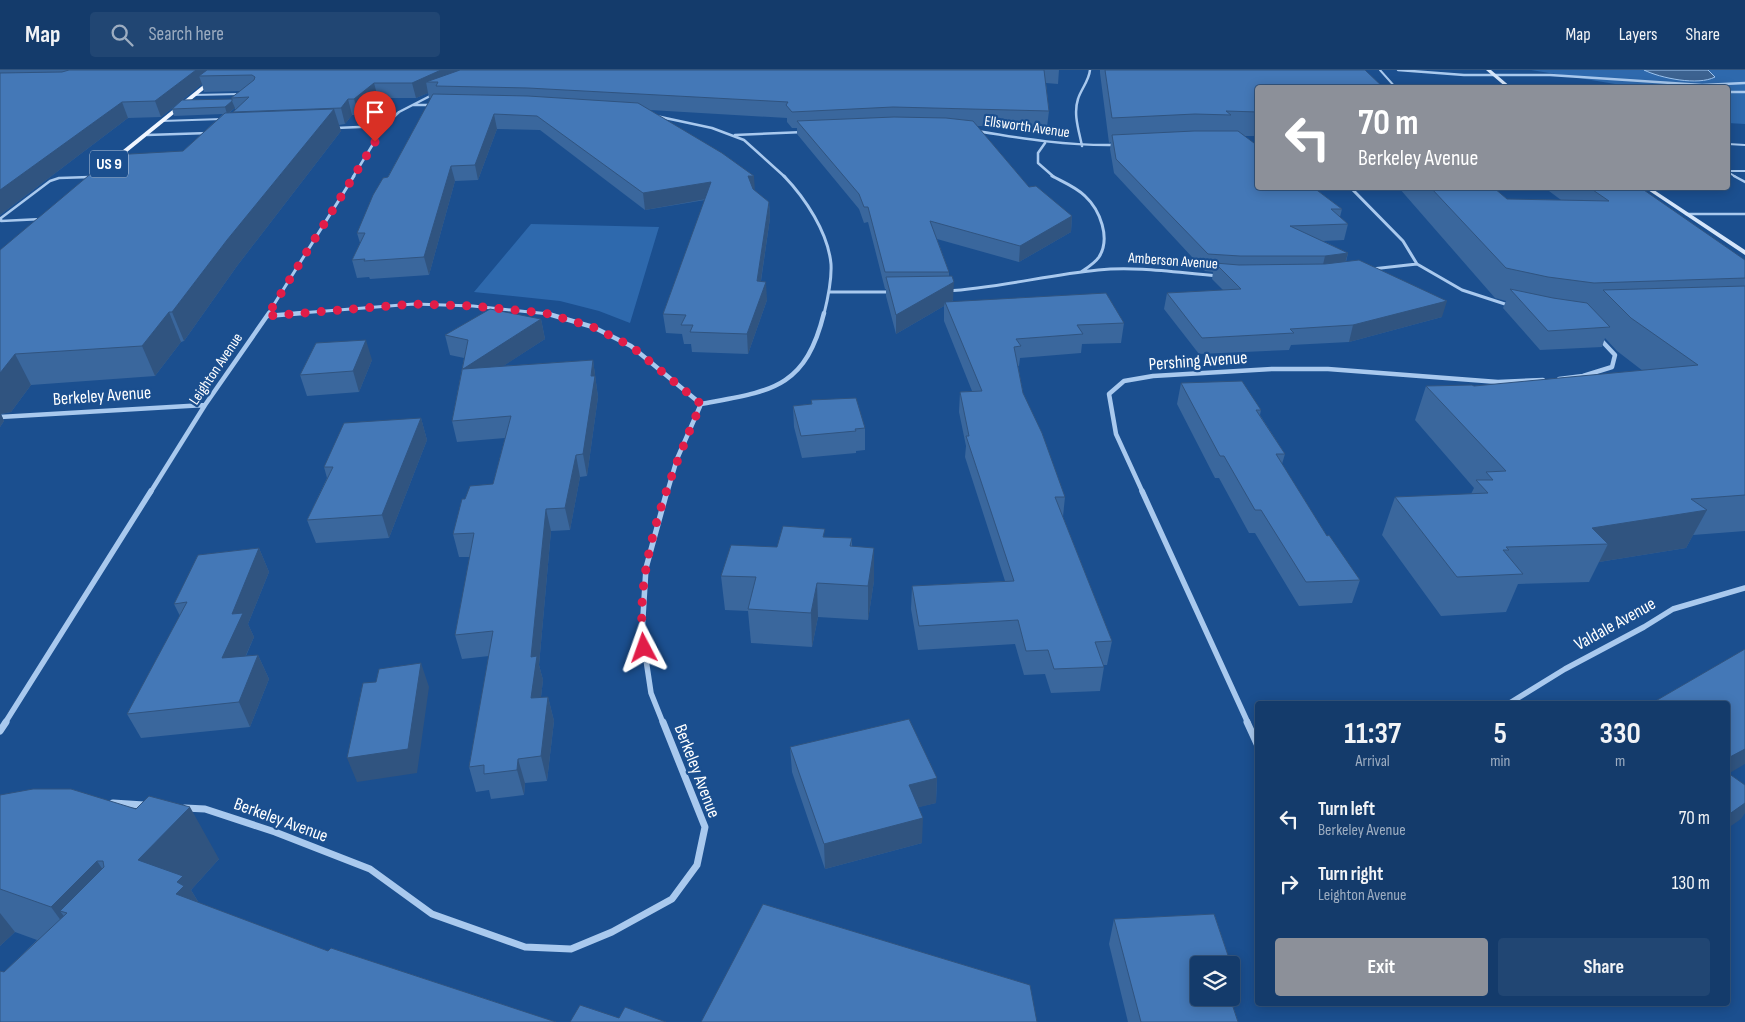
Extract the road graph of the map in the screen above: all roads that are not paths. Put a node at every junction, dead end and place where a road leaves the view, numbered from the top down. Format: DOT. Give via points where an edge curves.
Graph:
graph roads {
  1 [pos="225,70"];
  2 [pos="1090,70"];
  3 [pos="1380,70"];
  4 [pos="1398,70"];
  5 [pos="1488,70"];
  6 [pos="1494,75"];
  7 [pos="1745,83"];
  8 [pos="1667,84"];
  9 [pos="1393,85"];
  10 [pos="1506,85"];
  11 [pos="1674,85"];
  12 [pos="441,91"];
  13 [pos="1730,92"];
  14 [pos="1745,92"];
  15 [pos="239,94"];
  16 [pos="194,95"];
  17 [pos="182,105"];
  18 [pos="191,105"];
  19 [pos="411,105"];
  20 [pos="440,105"];
  21 [pos="648,115"];
  22 [pos="162,121"];
  23 [pos="221,123"];
  24 [pos="384,126"];
  25 [pos="327,128"];
  26 [pos="972,131"];
  27 [pos="807,132"];
  28 [pos="211,133"];
  29 [pos="147,135"];
  30 [pos="733,135"];
  31 [pos="1045,144"];
  32 [pos="1730,144"];
  33 [pos="1125,145"];
  34 [pos="1745,145"];
  35 [pos="1082,146"];
  36 [pos="1730,171"];
  37 [pos="1745,171"];
  38 [pos="100,172"];
  39 [pos="1730,172"];
  40 [pos="1745,182"];
  41 [pos="87,183"];
  42 [pos="1353,190"];
  43 [pos="1651,190"];
  44 [pos="51,213"];
  45 [pos="1686,214"];
  46 [pos="1745,214"];
  47 [pos="44,219"];
  48 [pos="36,225"];
  49 [pos="1745,253"];
  50 [pos="1417,264"];
  51 [pos="1369,270"];
  52 [pos="1078,274"];
  53 [pos="1226,277"];
  54 [pos="829,292"];
  55 [pos="898,292"];
  56 [pos="945,292"];
  57 [pos="1514,306"];
  58 [pos="267,316"];
  59 [pos="1598,337"];
  60 [pos="1556,379"];
  61 [pos="1547,380"];
  62 [pos="701,404"];
  63 [pos="205,405"];
  64 [pos="0,418"];
  65 [pos="1745,588"];
  66 [pos="1513,701"];
  67 [pos="0,732"];
  68 [pos="1255,739"];
  69 [pos="110,803"];
  70 [pos="148,805"];
  71 [pos="177,807"];
  1 -- 16 [label="main road, US 9"];
  2 -- 35 [label="street" via="1089,80 1077,102"];
  3 -- 9 [label="lane"];
  4 -- 6 [label="street"];
  5 -- 6 [label="main road"];
  6 -- 8 [label="street" via="1550,75"];
  6 -- 10 [label="main road"];
  7 -- 8 [label="street"];
  8 -- 11 [label="street"];
  12 -- 19 [label="street, Leighton Avenue"];
  13 -- 14 [label="street"];
  15 -- 16 [label="lane"];
  16 -- 17 [label="main road, US 9"];
  17 -- 18 [label="lane"];
  17 -- 22 [label="main road, US 9"];
  19 -- 20 [label="street"];
  19 -- 24 [label="street, Leighton Avenue"];
  21 -- 30 [label="street"];
  22 -- 23 [label="lane" via="226,119"];
  22 -- 29 [label="main road, US 9"];
  24 -- 25 [label="street"];
  24 -- 58 [label="street, Leighton Avenue"];
  26 -- 31 [label="street, Ellsworth Avenue"];
  27 -- 30 [label="street"];
  28 -- 29 [label="street"];
  29 -- 38 [label="main road, US 9"];
  30 -- 54 [label="street" via="752,147 799,193 821,233 831,263"];
  31 -- 35 [label="street, Ellsworth Avenue"];
  31 -- 52 [label="street" via="1038,153 1038,162 1046,173 1085,197 1097,213 1104,232 1098,259"];
  32 -- 34 [label="lane"];
  33 -- 35 [label="street, Ellsworth Avenue"];
  36 -- 37 [label="lane"];
  38 -- 41 [label="main road, US 9"];
  38 -- 47 [label="lane" via="50,181 1,221"];
  39 -- 40 [label="lane"];
  42 -- 50 [label="street" via="1403,241"];
  43 -- 45 [label="main road"];
  44 -- 47 [label="main road"];
  45 -- 46 [label="lane"];
  45 -- 49 [label="main road"];
  47 -- 48 [label="main road"];
  50 -- 51 [label="street"];
  50 -- 57 [label="street" via="1441,281 1466,292"];
  52 -- 53 [label="street, Amberson Avenue" via="1120,269"];
  52 -- 56 [label="street, Amberson Avenue" via="981,290"];
  54 -- 55 [label="street"];
  54 -- 62 [label="street" via="821,329 805,360 790,378 769,390"];
  58 -- 62 [label="street" via="414,304 545,313 593,327 631,346"];
  58 -- 63 [label="street, Leighton Avenue"];
  59 -- 60 [label="street" via="1615,355 1612,367 1583,376"];
  61 -- 68 [label="street, Pershing Avenue" via="1440,380 1328,369 1272,369 1153,376 1124,382 1109,394 1116,434"];
  62 -- 71 [label="street, Berkeley Avenue" via="677,459 653,539 646,568 642,633 651,693 705,827 697,865 672,899 612,932 571,949 525,947 432,914 370,869 205,809"];
  63 -- 64 [label="street, Berkeley Avenue"];
  63 -- 67 [label="street, Leighton Avenue"];
  65 -- 66 [label="street, Valdale Avenue" via="1673,609"];
  69 -- 70 [label="street"];
}
